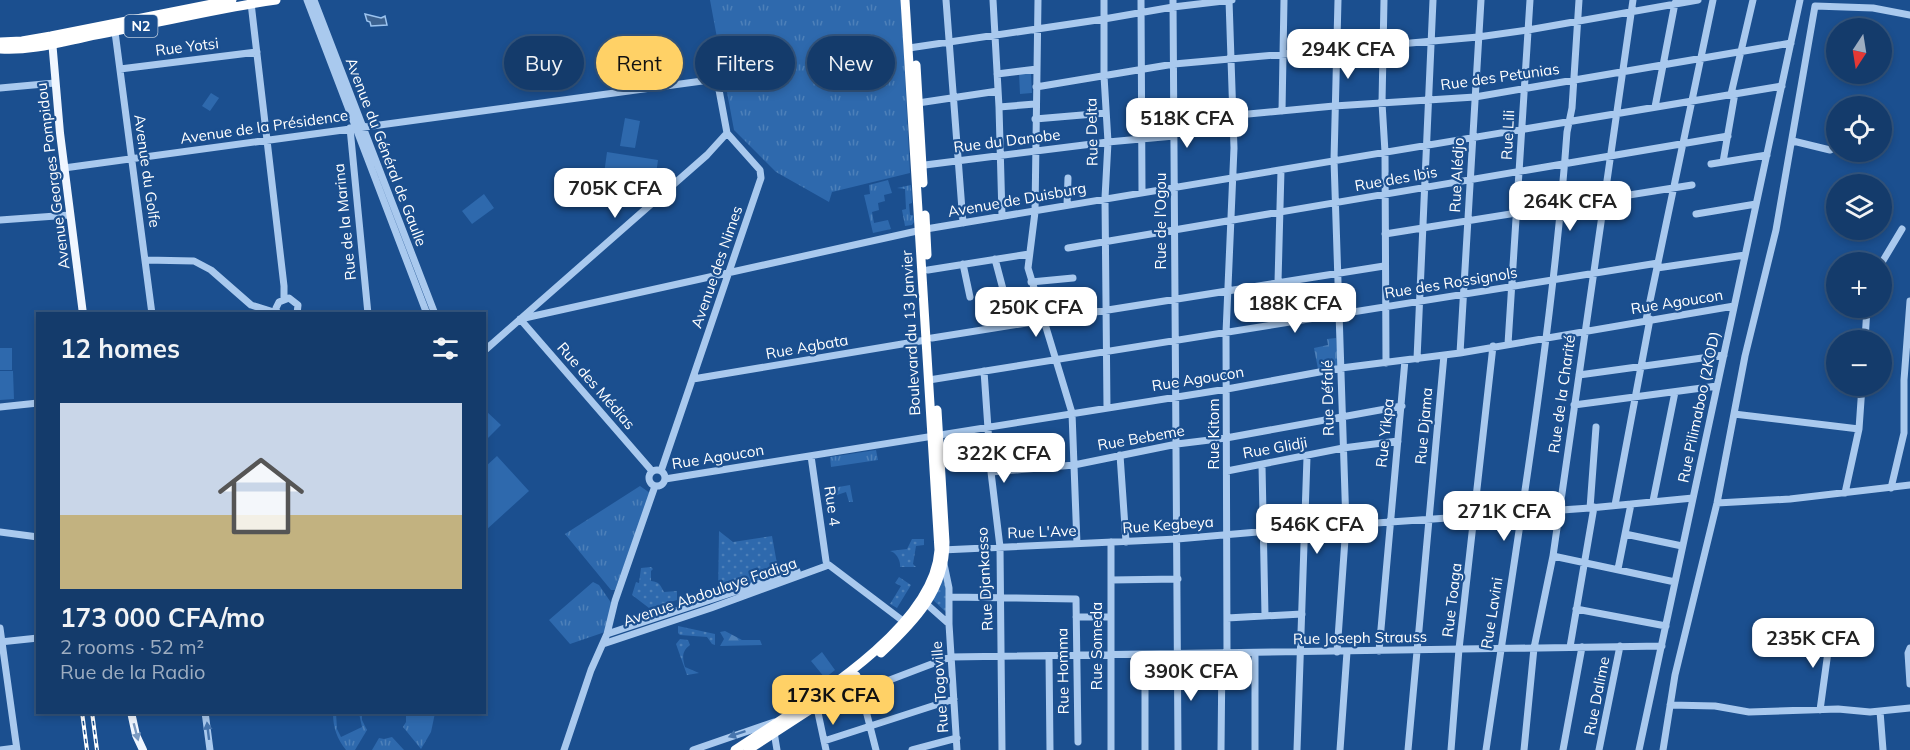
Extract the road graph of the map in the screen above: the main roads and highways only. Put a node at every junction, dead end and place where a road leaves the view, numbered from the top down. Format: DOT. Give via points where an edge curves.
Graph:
graph roads {
  1 [pos="232,0"];
  2 [pos="276,0"];
  3 [pos="905,0"];
  4 [pos="912,0"];
  5 [pos="52,40"];
  6 [pos="1,48"];
  7 [pos="912,48"];
  8 [pos="918,166"];
  9 [pos="922,230"];
  10 [pos="82,312"];
  11 [pos="929,339"];
  12 [pos="942,550"];
  13 [pos="923,601"];
  14 [pos="131,714"];
  15 [pos="142,750"];
  16 [pos="735,750"];
  17 [pos="748,750"];
  1 -- 5 [label="highway, N2"];
  2 -- 5 [label="highway, N2" via="115,32"];
  3 -- 7 [label="highway, Boulevard du 13 Janvier"];
  4 -- 7 [label="highway, Boulevard du 13 Janvier"];
  5 -- 6 [label="highway, N2"];
  5 -- 10 [label="main road, Avenue Georges Pompidou"];
  7 -- 8 [label="highway, Boulevard du 13 Janvier"];
  7 -- 8 [label="highway, Boulevard du 13 Janvier" via="918,103"];
  8 -- 9 [label="highway, Boulevard du 13 Janvier"];
  9 -- 11 [label="highway, Boulevard du 13 Janvier"];
  9 -- 11 [label="highway, Boulevard du 13 Janvier" via="928,270"];
  11 -- 12 [label="highway, Boulevard du 13 Janvier"];
  12 -- 13 [label="highway, Boulevard du 13 Janvier"];
  12 -- 13 [label="highway, Boulevard du 13 Janvier" via="944,564 938,582"];
  13 -- 16 [label="highway, Boulevard du 13 Janvier" via="861,664"];
  13 -- 17 [label="highway, Boulevard du 13 Janvier" via="908,626 864,669 812,709"];
  14 -- 15 [label="main road, one-way"];
}
